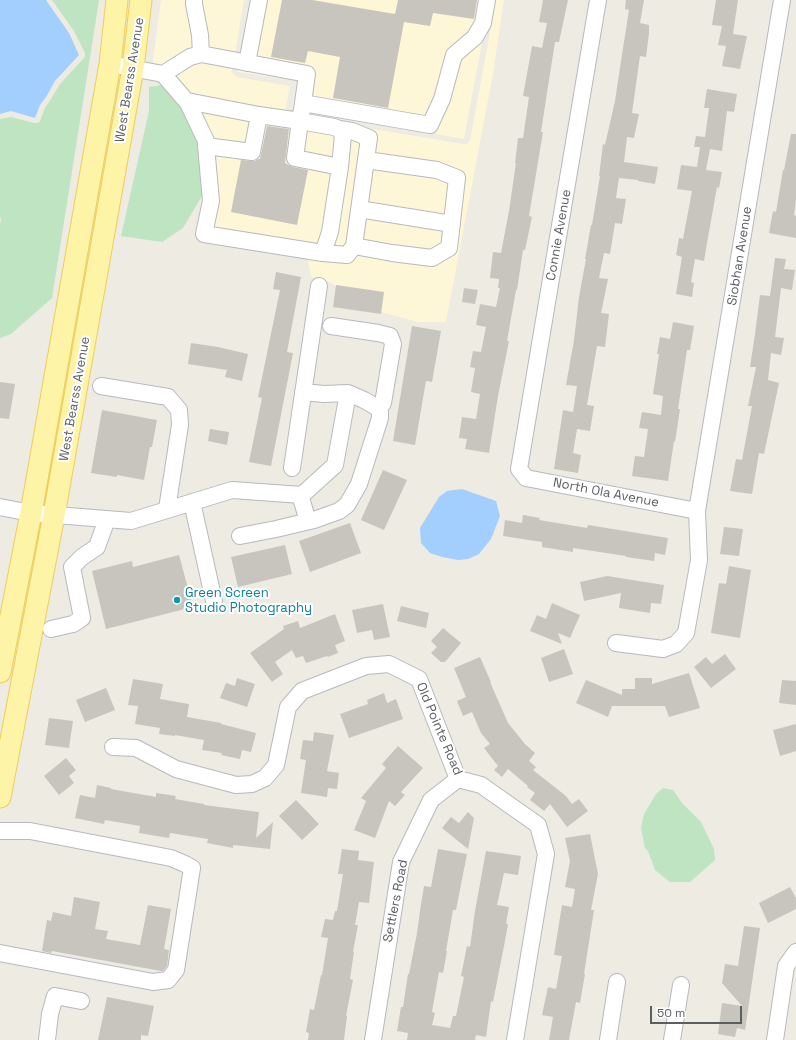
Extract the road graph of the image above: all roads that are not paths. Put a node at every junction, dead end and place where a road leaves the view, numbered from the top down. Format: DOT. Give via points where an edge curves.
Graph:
graph roads {
  1 [pos="117,0"];
  2 [pos="141,0"];
  3 [pos="194,0"];
  4 [pos="259,0"];
  5 [pos="487,0"];
  6 [pos="598,0"];
  7 [pos="782,0"];
  8 [pos="201,54"];
  9 [pos="247,63"];
  10 [pos="110,64"];
  11 [pos="134,68"];
  12 [pos="163,74"];
  13 [pos="187,101"];
  14 [pos="302,103"];
  15 [pos="259,115"];
  16 [pos="300,121"];
  17 [pos="339,129"];
  18 [pos="206,146"];
  19 [pos="366,160"];
  20 [pos="340,167"];
  21 [pos="359,210"];
  22 [pos="452,224"];
  23 [pos="354,246"];
  24 [pos="323,253"];
  25 [pos="319,286"];
  26 [pos="332,326"];
  27 [pos="101,386"];
  28 [pos="303,392"];
  29 [pos="348,393"];
  30 [pos="378,408"];
  31 [pos="292,468"];
  32 [pos="519,469"];
  33 [pos="300,495"];
  34 [pos="192,502"];
  35 [pos="0,508"];
  36 [pos="167,509"];
  37 [pos="697,511"];
  38 [pos="31,513"];
  39 [pos="54,515"];
  40 [pos="107,519"];
  41 [pos="308,521"];
  42 [pos="240,536"];
  43 [pos="214,601"];
  44 [pos="51,629"];
  45 [pos="616,644"];
  46 [pos="0,672"];
  47 [pos="113,747"];
  48 [pos="458,779"];
  49 [pos="0,797"];
  50 [pos="0,831"];
  51 [pos="796,952"];
  52 [pos="0,953"];
  53 [pos="617,982"];
  54 [pos="681,985"];
  55 [pos="81,1001"];
  56 [pos="47,1040"];
  57 [pos="373,1040"];
  58 [pos="515,1040"];
  59 [pos="608,1040"];
  60 [pos="672,1040"];
  61 [pos="775,1040"];
  1 -- 10 [label="main road, West Bearss Avenue"];
  2 -- 11 [label="main road, West Bearss Avenue"];
  3 -- 8 [label="street"];
  4 -- 9 [label="street"];
  5 -- 14 [label="street" via="483,23 475,37 454,55 442,99 430,125"];
  6 -- 32 [label="street, Connie Avenue"];
  7 -- 37 [label="street, Siobhan Avenue"];
  8 -- 9 [label="street"];
  8 -- 12 [label="street" via="190,57"];
  9 -- 14 [label="street" via="307,74"];
  10 -- 11 [label="street"];
  10 -- 38 [label="main road, West Bearss Avenue"];
  11 -- 12 [label="street"];
  11 -- 39 [label="main road, West Bearss Avenue"];
  12 -- 13 [label="street"];
  13 -- 15 [label="street"];
  13 -- 18 [label="street"];
  14 -- 16 [label="street"];
  15 -- 16 [label="street"];
  15 -- 18 [label="street" via="252,152"];
  16 -- 17 [label="street"];
  16 -- 20 [label="street" via="294,158"];
  17 -- 19 [label="street" via="369,138"];
  17 -- 20 [label="street" via="343,136"];
  18 -- 24 [label="street" via="211,201 204,234"];
  19 -- 21 [label="street"];
  19 -- 22 [label="street" via="437,170 457,178"];
  20 -- 24 [label="street" via="330,232"];
  21 -- 22 [label="street"];
  21 -- 23 [label="street"];
  22 -- 23 [label="street" via="449,248 432,258 392,254"];
  23 -- 24 [label="street" via="347,254"];
  25 -- 28 [label="street"];
  26 -- 30 [label="street" via="390,336 393,344 383,403"];
  27 -- 36 [label="street" via="168,397 179,410 180,425"];
  28 -- 29 [label="street"];
  28 -- 31 [label="street"];
  29 -- 30 [label="street"];
  29 -- 33 [label="street" via="335,465"];
  30 -- 41 [label="street" via="378,424 359,484 347,505 339,511"];
  32 -- 37 [label="street, North Ola Avenue" via="526,478"];
  33 -- 34 [label="street" via="232,490"];
  33 -- 41 [label="street"];
  34 -- 36 [label="street"];
  34 -- 43 [label="street"];
  35 -- 38 [label="street"];
  36 -- 40 [label="street" via="132,521"];
  37 -- 45 [label="street, Siobhan Avenue" via="699,560 686,633 676,644 663,649"];
  38 -- 39 [label="street"];
  38 -- 46 [label="main road, West Bearss Avenue"];
  39 -- 40 [label="street"];
  39 -- 49 [label="main road, West Bearss Avenue"];
  40 -- 44 [label="street" via="97,547 72,568 82,618 73,624"];
  41 -- 42 [label="street"];
  47 -- 48 [label="street, Old Pointe Road" via="136,748 176,768 228,783 252,784 265,778 276,765 288,707 302,691 366,666 389,664 419,679"];
  48 -- 57 [label="street, Settlers Road" via="431,800 401,862"];
  48 -- 58 [label="street, Old Pointe Road" via="480,785 538,825 546,854"];
  50 -- 52 [label="street" via="30,831 171,858 192,868 176,970 168,980 153,982"];
  51 -- 61 [label="street" via="786,966"];
  53 -- 59 [label="street"];
  54 -- 60 [label="street"];
  55 -- 56 [label="street" via="55,996"];
}
